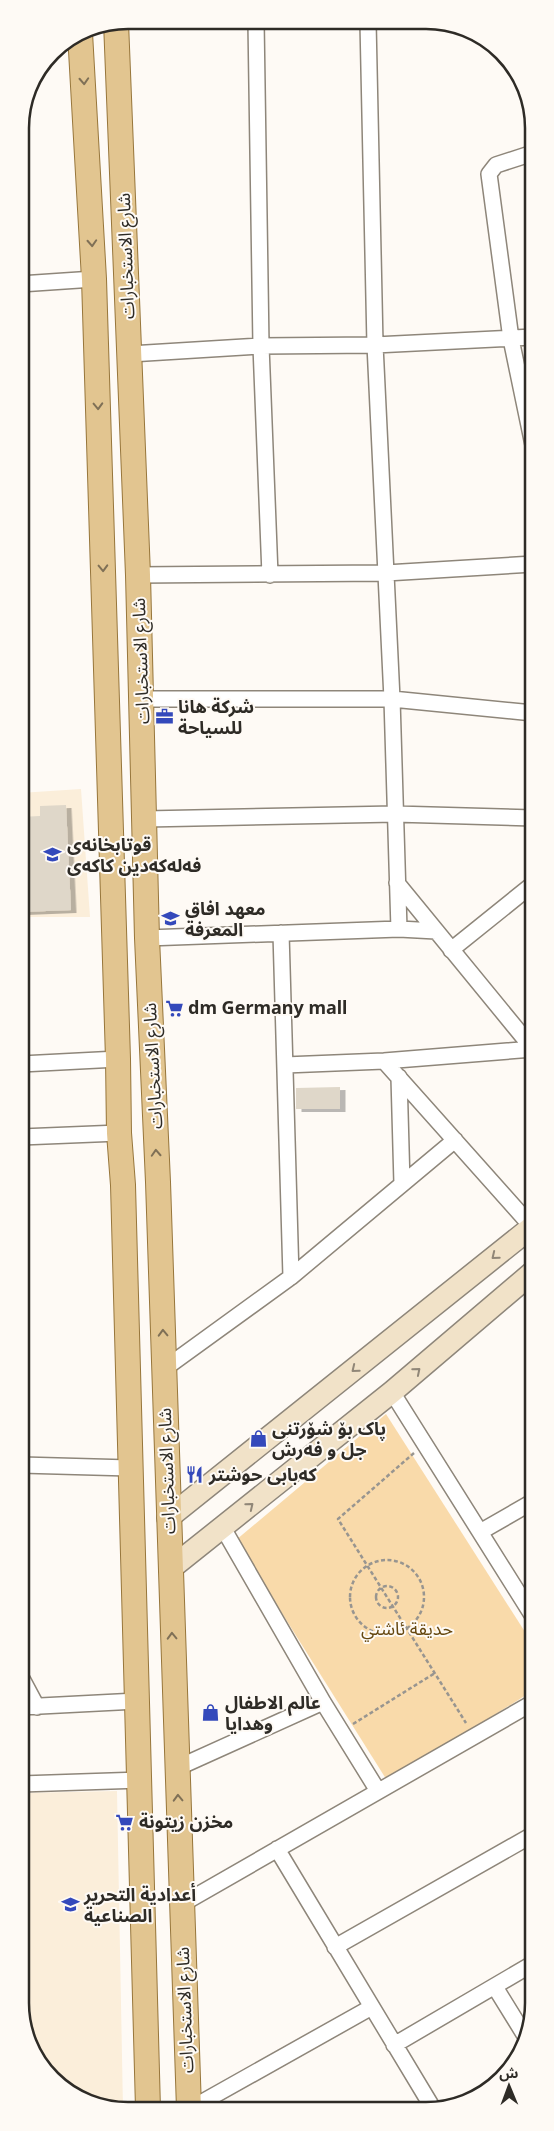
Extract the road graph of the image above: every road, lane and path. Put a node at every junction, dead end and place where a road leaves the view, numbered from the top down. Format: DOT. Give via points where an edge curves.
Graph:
graph roads {
  1 [pos="256,29"];
  2 [pos="368,29"];
  3 [pos="116,30"];
  4 [pos="80,41"];
  5 [pos="525,155"];
  6 [pos="94,279"];
  7 [pos="29,283"];
  8 [pos="525,338"];
  9 [pos="511,339"];
  10 [pos="375,345"];
  11 [pos="261,346"];
  12 [pos="130,354"];
  13 [pos="525,406"];
  14 [pos="525,564"];
  15 [pos="386,573"];
  16 [pos="138,575"];
  17 [pos="270,575"];
  18 [pos="142,699"];
  19 [pos="392,699"];
  20 [pos="525,712"];
  21 [pos="395,814"];
  22 [pos="525,818"];
  23 [pos="145,819"];
  24 [pos="397,883"];
  25 [pos="525,891"];
  26 [pos="399,929"];
  27 [pos="436,931"];
  28 [pos="282,933"];
  29 [pos="147,938"];
  30 [pos="452,950"];
  31 [pos="525,1039"];
  32 [pos="525,1050"];
  33 [pos="118,1060"];
  34 [pos="384,1061"];
  35 [pos="29,1064"];
  36 [pos="285,1065"];
  37 [pos="399,1077"];
  38 [pos="118,1133"];
  39 [pos="29,1137"];
  40 [pos="455,1140"];
  41 [pos="158,1182"];
  42 [pos="402,1184"];
  43 [pos="123,1186"];
  44 [pos="525,1217"];
  45 [pos="525,1232"];
  46 [pos="291,1277"];
  47 [pos="525,1281"];
  48 [pos="164,1369"];
  49 [pos="392,1392"];
  50 [pos="425,1444"];
  51 [pos="29,1465"];
  52 [pos="130,1468"];
  53 [pos="525,1506"];
  54 [pos="168,1518"];
  55 [pos="223,1528"];
  56 [pos="480,1532"];
  57 [pos="368,1565"];
  58 [pos="170,1569"];
  59 [pos="381,1588"];
  60 [pos="525,1604"];
  61 [pos="393,1606"];
  62 [pos="406,1628"];
  63 [pos="435,1673"];
  64 [pos="29,1692"];
  65 [pos="137,1701"];
  66 [pos="323,1702"];
  67 [pos="29,1707"];
  68 [pos="37,1707"];
  69 [pos="525,1707"];
  70 [pos="341,1731"];
  71 [pos="474,1736"];
  72 [pos="177,1768"];
  73 [pos="141,1780"];
  74 [pos="29,1784"];
  75 [pos="378,1791"];
  76 [pos="525,1839"];
  77 [pos="277,1849"];
  78 [pos="180,1871"];
  79 [pos="142,1873"];
  80 [pos="182,1904"];
  81 [pos="335,1947"];
  82 [pos="525,1969"];
  83 [pos="495,1987"];
  84 [pos="370,2008"];
  85 [pos="522,2030"];
  86 [pos="394,2045"];
  87 [pos="148,2102"];
  88 [pos="189,2102"];
  89 [pos="202,2102"];
  90 [pos="429,2102"];
  1 -- 11 [label="street"];
  2 -- 10 [label="street"];
  3 -- 12 [label="main road, شارع الاستخبارات"];
  4 -- 6 [label="main road, شارع الاستخبارات, one-way"];
  5 -- 9 [label="street" via="496,165 489,174"];
  6 -- 7 [label="street"];
  6 -- 33 [label="main road, شارع الاستخبارات, one-way"];
  8 -- 9 [label="street"];
  9 -- 10 [label="street"];
  9 -- 13 [label="street"];
  10 -- 11 [label="street"];
  10 -- 15 [label="street"];
  11 -- 12 [label="street"];
  11 -- 17 [label="street"];
  12 -- 16 [label="main road, شارع الاستخبارات"];
  14 -- 15 [label="street"];
  15 -- 17 [label="street"];
  15 -- 19 [label="street"];
  16 -- 17 [label="street"];
  16 -- 18 [label="main road, شارع الاستخبارات"];
  18 -- 19 [label="street"];
  18 -- 23 [label="main road, شارع الاستخبارات"];
  19 -- 20 [label="street"];
  19 -- 21 [label="street"];
  21 -- 22 [label="street"];
  21 -- 23 [label="street"];
  21 -- 24 [label="street"];
  23 -- 29 [label="main road, شارع الاستخبارات"];
  24 -- 26 [label="street"];
  24 -- 27 [label="street"];
  25 -- 30 [label="street"];
  26 -- 27 [label="street"];
  26 -- 28 [label="street"];
  27 -- 30 [label="street"];
  28 -- 29 [label="street"];
  28 -- 36 [label="street"];
  41 -- 29 [label="main road, شارع الاستخبارات, one-way"];
  30 -- 31 [label="street"];
  32 -- 34 [label="street"];
  33 -- 35 [label="street"];
  33 -- 38 [label="main road, شارع الاستخبارات"];
  34 -- 36 [label="street"];
  34 -- 37 [label="street"];
  36 -- 46 [label="street"];
  37 -- 40 [label="street"];
  37 -- 42 [label="street"];
  38 -- 39 [label="street"];
  38 -- 43 [label="main road, شارع الاستخبارات"];
  40 -- 42 [label="street"];
  40 -- 44 [label="street"];
  41 -- 43 [label="main road"];
  48 -- 41 [label="main road, شارع الاستخبارات, one-way"];
  42 -- 46 [label="street"];
  43 -- 52 [label="main road, شارع الاستخبارات"];
  45 -- 54 [label="main road, one-way"];
  46 -- 48 [label="street"];
  49 -- 47 [label="main road, one-way"];
  48 -- 54 [label="main road, شارع الاستخبارات"];
  49 -- 50 [label="street"];
  55 -- 49 [label="main road, one-way"];
  50 -- 56 [label="street"];
  50 -- 57 [label="path" via="338,1519"];
  51 -- 52 [label="street"];
  52 -- 65 [label="main road, شارع الاستخبارات"];
  53 -- 56 [label="street"];
  54 -- 58 [label="main road, شارع الاستخبارات"];
  55 -- 58 [label="main road"];
  55 -- 66 [label="street"];
  56 -- 60 [label="street"];
  57 -- 59 [label="path"];
  57 -- 62 [label="path" via="396,1561 409,1567 418,1577 423,1588 423,1602 415,1620"];
  57 -- 62 [label="path" via="356,1576 351,1589 350,1602 355,1615 376,1632 394,1633"];
  72 -- 58 [label="main road, شارع الاستخبارات, one-way"];
  59 -- 61 [label="path"];
  59 -- 61 [label="path" via="377,1600 383,1607"];
  59 -- 61 [label="path" via="392,1588 397,1592"];
  61 -- 62 [label="path"];
  62 -- 63 [label="path"];
  63 -- 70 [label="path"];
  63 -- 71 [label="path"];
  64 -- 68 [label="street"];
  65 -- 68 [label="street"];
  65 -- 73 [label="main road, شارع الاستخبارات"];
  66 -- 70 [label="street"];
  66 -- 72 [label="street"];
  67 -- 68 [label="street"];
  69 -- 71 [label="street"];
  70 -- 75 [label="street"];
  71 -- 75 [label="street"];
  78 -- 72 [label="main road, شارع الاستخبارات, one-way"];
  73 -- 74 [label="street"];
  73 -- 79 [label="main road, شارع الاستخبارات"];
  75 -- 77 [label="street"];
  76 -- 81 [label="street"];
  77 -- 80 [label="street"];
  77 -- 81 [label="street"];
  78 -- 79 [label="main road"];
  78 -- 80 [label="main road, شارع الاستخبارات"];
  79 -- 87 [label="main road, شارع الاستخبارات"];
  80 -- 88 [label="main road, شارع الاستخبارات"];
  81 -- 84 [label="street"];
  82 -- 83 [label="street"];
  83 -- 85 [label="street"];
  83 -- 86 [label="street"];
  84 -- 86 [label="street"];
  84 -- 89 [label="street"];
  86 -- 90 [label="street"];
}
